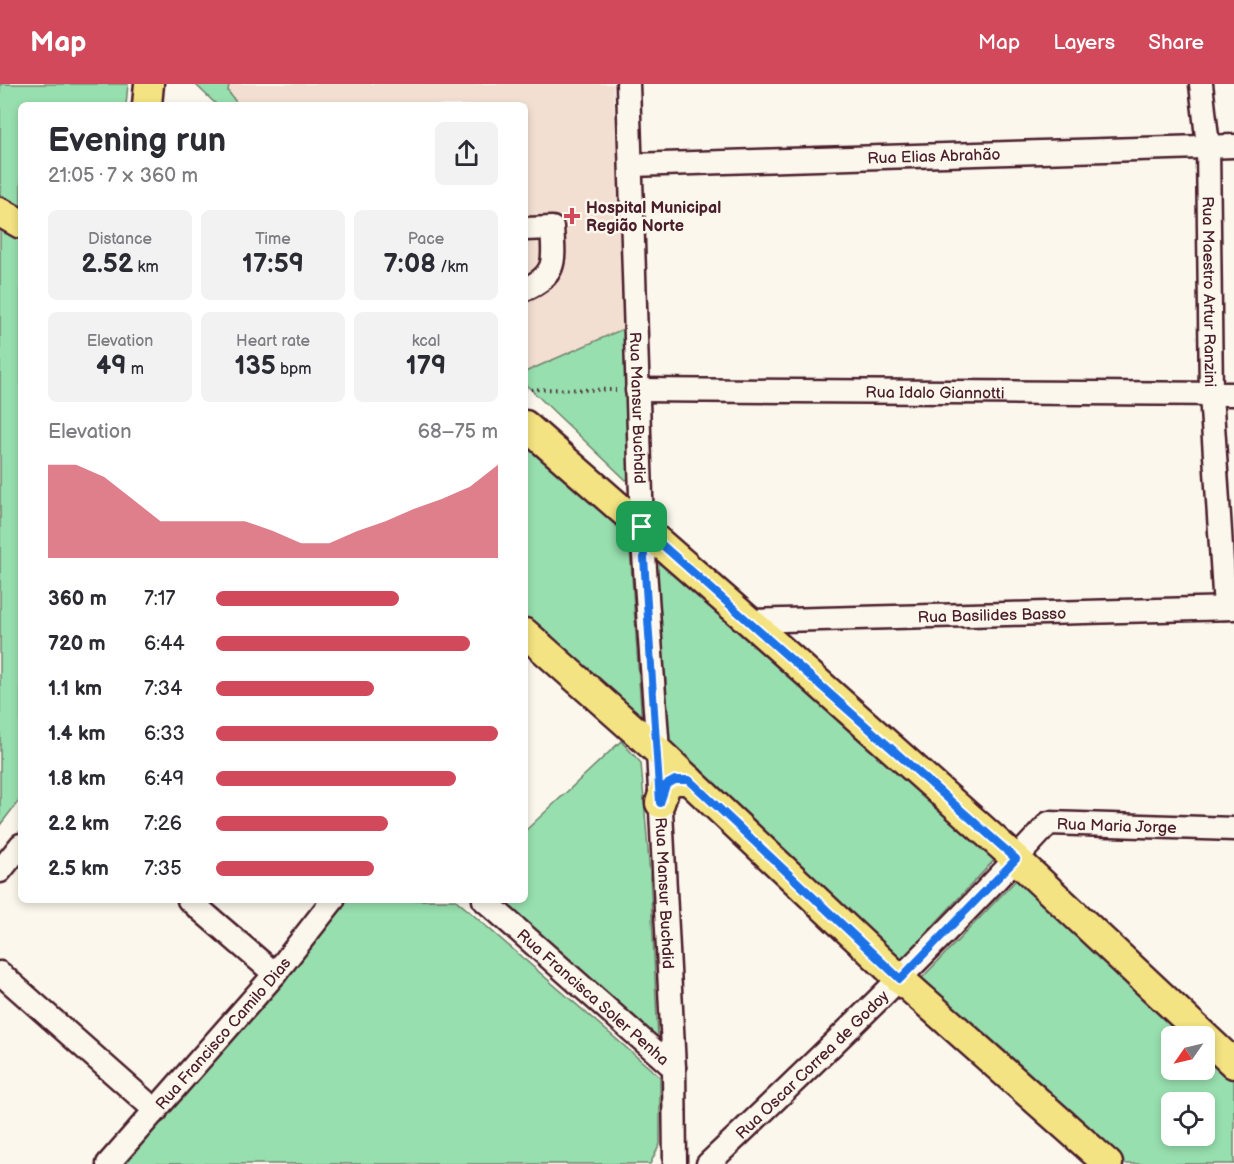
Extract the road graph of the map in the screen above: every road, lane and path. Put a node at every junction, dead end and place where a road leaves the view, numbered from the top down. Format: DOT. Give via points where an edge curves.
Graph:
graph roads {
  1 [pos="628,84"];
  2 [pos="1201,84"];
  3 [pos="1208,146"];
  4 [pos="1234,146"];
  5 [pos="632,165"];
  6 [pos="0,213"];
  7 [pos="18,222"];
  8 [pos="528,229"];
  9 [pos="528,287"];
  10 [pos="528,389"];
  11 [pos="637,390"];
  12 [pos="1211,394"];
  13 [pos="1234,394"];
  14 [pos="528,429"];
  15 [pos="642,527"];
  16 [pos="1230,608"];
  17 [pos="749,621"];
  18 [pos="528,636"];
  19 [pos="658,751"];
  20 [pos="689,780"];
  21 [pos="660,803"];
  22 [pos="1234,829"];
  23 [pos="18,849"];
  24 [pos="1016,859"];
  25 [pos="0,871"];
  26 [pos="192,903"];
  27 [pos="331,903"];
  28 [pos="487,903"];
  29 [pos="0,972"];
  30 [pos="274,974"];
  31 [pos="900,979"];
  32 [pos="1234,1064"];
  33 [pos="674,1068"];
  34 [pos="156,1111"];
  35 [pos="108,1164"];
  36 [pos="675,1164"];
  37 [pos="708,1164"];
  38 [pos="1108,1164"];
  1 -- 5 [label="street, Rua Mansur Buchdid"];
  2 -- 3 [label="street, Rua Maestro Artur Ranzini"];
  3 -- 4 [label="street, Rua Elias Abrahão"];
  3 -- 5 [label="street, Rua Elias Abrahão"];
  3 -- 12 [label="street, Rua Maestro Artur Ranzini"];
  5 -- 11 [label="street, Rua Mansur Buchdid"];
  6 -- 7 [label="main road"];
  8 -- 9 [label="street" via="552,228 554,256 546,277"];
  10 -- 11 [label="path"];
  11 -- 12 [label="street, Rua Idalo Giannotti"];
  11 -- 15 [label="street, Rua Mansur Buchdid"];
  12 -- 13 [label="street, Rua Idalo Giannotti"];
  12 -- 16 [label="street, Rua Maestro Artur Ranzini"];
  14 -- 15 [label="main road"];
  15 -- 17 [label="main road"];
  15 -- 19 [label="street, Rua Mansur Buchdid"];
  16 -- 17 [label="street, Rua Basilides Basso"];
  17 -- 24 [label="main road"];
  18 -- 19 [label="main road"];
  19 -- 20 [label="main road"];
  19 -- 21 [label="street, Rua Mansur Buchdid"];
  20 -- 21 [label="main road" via="666,785"];
  20 -- 31 [label="main road"];
  21 -- 33 [label="street, Rua Mansur Buchdid"];
  22 -- 24 [label="street, Rua Maria Jorge" via="1049,823"];
  23 -- 25 [label="street"];
  24 -- 31 [label="street, Rua Oscar Correa de Godoy"];
  24 -- 32 [label="main road"];
  26 -- 30 [label="street"];
  27 -- 30 [label="street, Rua Francisco Camilo Dias"];
  28 -- 33 [label="street, Rua Francisca Soler Penha"];
  29 -- 34 [label="street"];
  30 -- 34 [label="street, Rua Francisco Camilo Dias"];
  31 -- 37 [label="street, Rua Oscar Correa de Godoy"];
  31 -- 38 [label="main road"];
  33 -- 36 [label="street, Rua Mansur Buchdid"];
  34 -- 35 [label="street, Rua Francisco Camilo Dias"];
}
